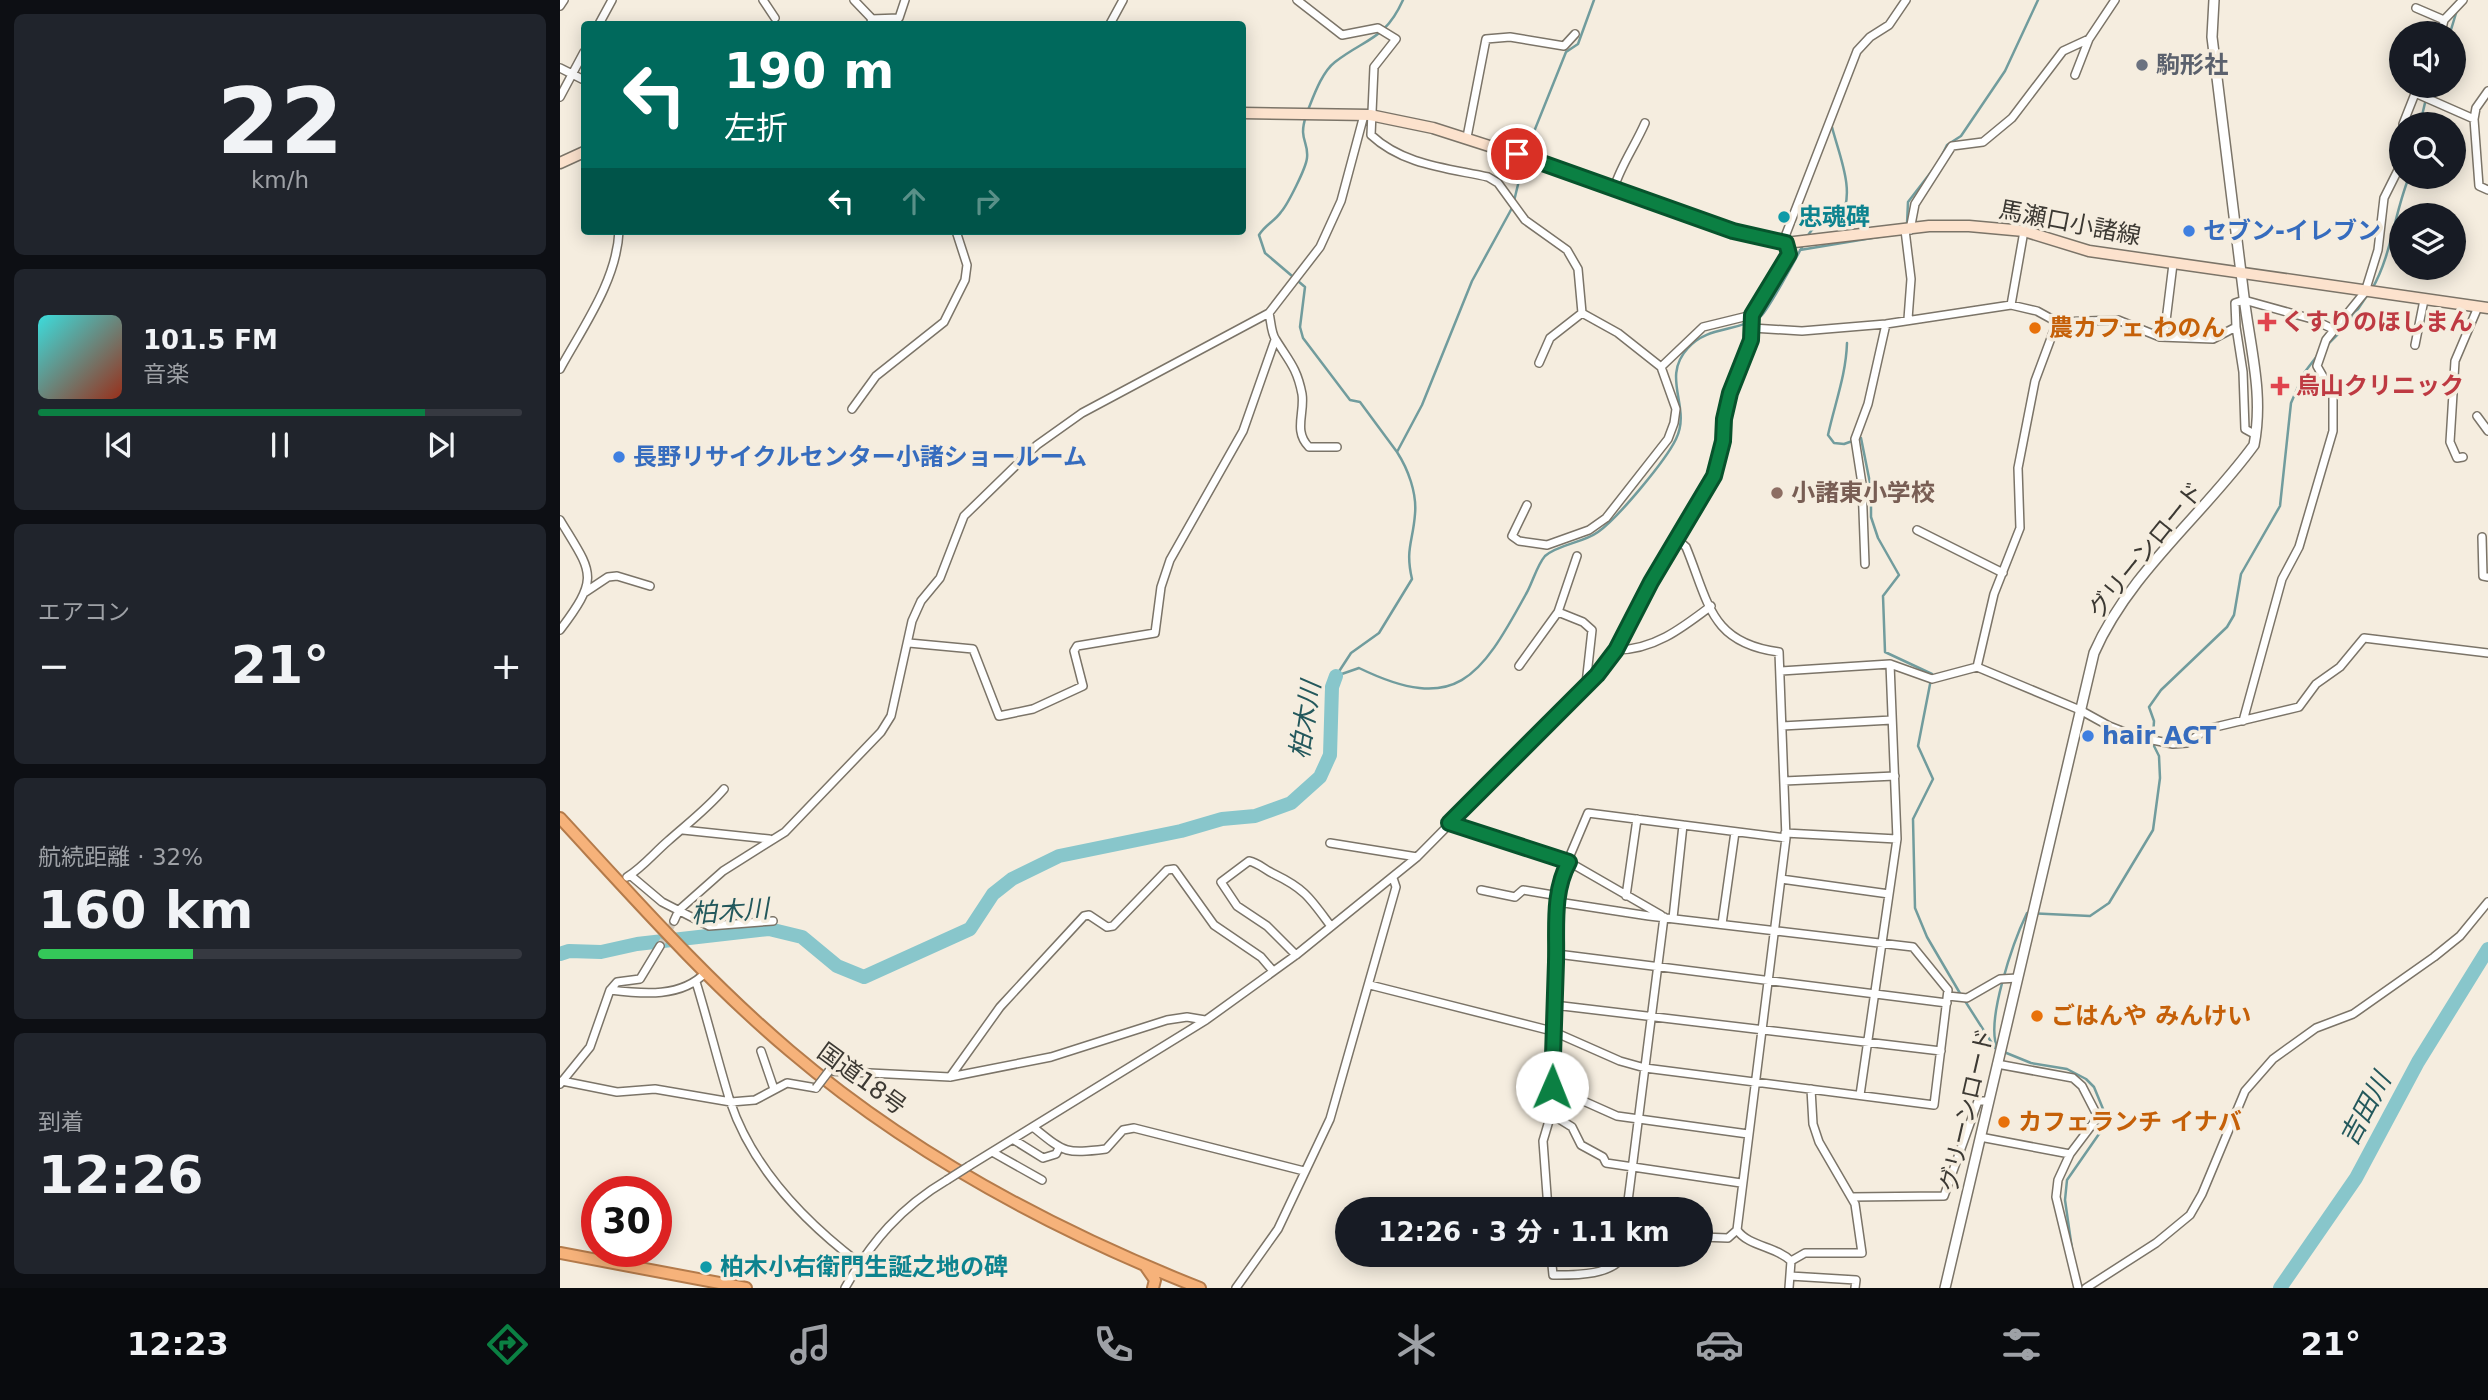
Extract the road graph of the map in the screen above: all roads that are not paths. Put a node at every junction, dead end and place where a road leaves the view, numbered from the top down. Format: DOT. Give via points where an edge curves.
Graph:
graph roads {
  1 [pos="564,0"];
  2 [pos="612,0"];
  3 [pos="763,0"];
  4 [pos="854,0"];
  5 [pos="905,0"];
  6 [pos="1123,0"];
  7 [pos="1297,0"];
  8 [pos="1906,0"];
  9 [pos="2115,0"];
  10 [pos="2214,0"];
  11 [pos="2463,0"];
  12 [pos="560,6"];
  13 [pos="2416,8"];
  14 [pos="775,18"];
  15 [pos="2444,20"];
  16 [pos="601,21"];
  17 [pos="873,21"];
  18 [pos="880,21"];
  19 [pos="1112,21"];
  20 [pos="1575,34"];
  21 [pos="2089,39"];
  22 [pos="581,58"];
  23 [pos="560,68"];
  24 [pos="572,75"];
  25 [pos="2075,75"];
  26 [pos="581,79"];
  27 [pos="2488,91"];
  28 [pos="560,97"];
  29 [pos="2434,98"];
  30 [pos="1246,113"];
  31 [pos="1367,115"];
  32 [pos="2474,119"];
  33 [pos="1645,123"];
  34 [pos="1468,137"];
  35 [pos="581,153"];
  36 [pos="560,163"];
  37 [pos="1614,188"];
  38 [pos="2389,188"];
  39 [pos="2488,190"];
  40 [pos="1908,230"];
  41 [pos="2024,231"];
  42 [pos="619,235"];
  43 [pos="957,235"];
  44 [pos="1786,243"];
  45 [pos="2173,264"];
  46 [pos="2241,272"];
  47 [pos="2365,292"];
  48 [pos="2244,300"];
  49 [pos="2424,300"];
  50 [pos="2011,305"];
  51 [pos="2485,307"];
  52 [pos="1269,313"];
  53 [pos="1582,313"];
  54 [pos="1752,315"];
  55 [pos="1908,319"];
  56 [pos="2057,322"];
  57 [pos="1886,324"];
  58 [pos="2236,327"];
  59 [pos="1752,328"];
  60 [pos="2335,330"];
  61 [pos="2164,337"];
  62 [pos="1275,340"];
  63 [pos="2415,345"];
  64 [pos="1539,363"];
  65 [pos="1661,368"];
  66 [pos="560,369"];
  67 [pos="852,409"];
  68 [pos="2477,415"];
  69 [pos="2488,431"];
  70 [pos="2256,435"];
  71 [pos="1336,447"];
  72 [pos="2463,457"];
  73 [pos="1527,505"];
  74 [pos="560,520"];
  75 [pos="1917,530"];
  76 [pos="2482,537"];
  77 [pos="1677,539"];
  78 [pos="1577,555"];
  79 [pos="1865,564"];
  80 [pos="2003,573"];
  81 [pos="2488,577"];
  82 [pos="650,586"];
  83 [pos="584,593"];
  84 [pos="1711,606"];
  85 [pos="1558,612"];
  86 [pos="560,630"];
  87 [pos="909,643"];
  88 [pos="1616,650"];
  89 [pos="2488,653"];
  90 [pos="1890,664"];
  91 [pos="1519,666"];
  92 [pos="1977,667"];
  93 [pos="1781,671"];
  94 [pos="1586,684"];
  95 [pos="2080,710"];
  96 [pos="1892,720"];
  97 [pos="2243,721"];
  98 [pos="1782,726"];
  99 [pos="1895,776"];
  100 [pos="1784,781"];
  101 [pos="724,789"];
  102 [pos="560,818"];
  103 [pos="1637,819"];
  104 [pos="1449,823"];
  105 [pos="1683,825"];
  106 [pos="683,830"];
  107 [pos="1735,832"];
  108 [pos="1785,836"];
  109 [pos="771,838"];
  110 [pos="1897,839"];
  111 [pos="1331,843"];
  112 [pos="1417,857"];
  113 [pos="1569,862"];
  114 [pos="630,875"];
  115 [pos="1393,877"];
  116 [pos="1781,879"];
  117 [pos="619,882"];
  118 [pos="1482,890"];
  119 [pos="1889,894"];
  120 [pos="1626,895"];
  121 [pos="1559,899"];
  122 [pos="2488,902"];
  123 [pos="679,910"];
  124 [pos="1664,917"];
  125 [pos="1673,918"];
  126 [pos="674,921"];
  127 [pos="773,921"];
  128 [pos="1722,923"];
  129 [pos="1331,925"];
  130 [pos="1775,929"];
  131 [pos="1882,942"];
  132 [pos="660,946"];
  133 [pos="1556,954"];
  134 [pos="1296,955"];
  135 [pos="1658,966"];
  136 [pos="1273,971"];
  137 [pos="706,972"];
  138 [pos="2018,978"];
  139 [pos="1769,980"];
  140 [pos="696,982"];
  141 [pos="1370,985"];
  142 [pos="610,990"];
  143 [pos="1875,994"];
  144 [pos="1947,999"];
  145 [pos="1554,1005"];
  146 [pos="1652,1017"];
  147 [pos="1206,1020"];
  148 [pos="1762,1030"];
  149 [pos="1552,1031"];
  150 [pos="1868,1042"];
  151 [pos="761,1051"];
  152 [pos="1941,1051"];
  153 [pos="1997,1064"];
  154 [pos="1645,1068"];
  155 [pos="950,1077"];
  156 [pos="1755,1081"];
  157 [pos="561,1082"];
  158 [pos="1552,1087"];
  159 [pos="1811,1088"];
  160 [pos="774,1089"];
  161 [pos="1860,1095"];
  162 [pos="1989,1101"];
  163 [pos="731,1102"];
  164 [pos="1551,1114"];
  165 [pos="1639,1119"];
  166 [pos="1033,1127"];
  167 [pos="1748,1134"];
  168 [pos="1980,1138"];
  169 [pos="1014,1140"];
  170 [pos="1059,1148"];
  171 [pos="994,1153"];
  172 [pos="2070,1154"];
  173 [pos="1632,1168"];
  174 [pos="1304,1171"];
  175 [pos="1042,1180"];
  176 [pos="1741,1183"];
  177 [pos="1547,1197"];
  178 [pos="1628,1197"];
  179 [pos="1852,1197"];
  180 [pos="1737,1230"];
  181 [pos="1713,1237"];
  182 [pos="560,1253"];
  183 [pos="1791,1261"];
  184 [pos="859,1263"];
  185 [pos="1146,1267"];
  186 [pos="1552,1267"];
  187 [pos="1611,1267"];
  188 [pos="1790,1276"];
  189 [pos="1818,1278"];
  190 [pos="720,1286"];
  191 [pos="746,1288"];
  192 [pos="845,1288"];
  193 [pos="1153,1288"];
  194 [pos="1200,1288"];
  195 [pos="1236,1288"];
  196 [pos="1789,1288"];
  197 [pos="1819,1288"];
  198 [pos="1855,1288"];
  199 [pos="1945,1288"];
  200 [pos="2078,1288"];
  201 [pos="2086,1288"];
  1 -- 12 [label="street"];
  2 -- 16 [label="street"];
  3 -- 14 [label="street"];
  4 -- 17 [label="street"];
  5 -- 18 [label="street" via="900,18"];
  6 -- 19 [label="street"];
  7 -- 31 [label="street" via="1342,35 1378,28 1396,38 1374,66"];
  8 -- 44 [label="street" via="1889,25 1857,51 1810,166"];
  9 -- 21 [label="street"];
  10 -- 46 [label="street, グリーンロード" via="2213,37"];
  11 -- 15 [label="street"];
  13 -- 15 [label="street"];
  20 -- 34 [label="street" via="1564,46 1510,37 1486,40"];
  21 -- 25 [label="street"];
  21 -- 40 [label="street" via="2063,51 2012,118 1983,142 1952,146 1915,204"];
  22 -- 24 [label="street"];
  23 -- 24 [label="street"];
  24 -- 26 [label="street"];
  24 -- 28 [label="street"];
  27 -- 32 [label="street"];
  29 -- 32 [label="street"];
  30 -- 31 [label="main road, 馬瀬口小諸線"];
  31 -- 34 [label="main road, 馬瀬口小諸線"];
  31 -- 52 [label="street" via="1341,201 1320,247"];
  31 -- 53 [label="street" via="1371,135 1393,152 1498,183 1525,220 1567,250 1578,269"];
  32 -- 39 [label="street" via="2479,186"];
  33 -- 37 [label="street" via="1619,169"];
  34 -- 37 [label="main road, 馬瀬口小諸線"];
  35 -- 36 [label="main road"];
  37 -- 44 [label="main road, 馬瀬口小諸線" via="1733,231"];
  38 -- 47 [label="street"];
  40 -- 41 [label="main road, 馬瀬口小諸線" via="1969,226"];
  40 -- 44 [label="main road, 馬瀬口小諸線"];
  40 -- 55 [label="street"];
  41 -- 45 [label="main road, 馬瀬口小諸線" via="2089,251"];
  41 -- 50 [label="street"];
  42 -- 66 [label="street" via="611,272"];
  43 -- 67 [label="street" via="966,272 944,322 876,376"];
  44 -- 54 [label="street" via="1785,266"];
  45 -- 46 [label="main road, 馬瀬口小諸線"];
  45 -- 61 [label="street"];
  46 -- 47 [label="main road, 馬瀬口小諸線"];
  46 -- 48 [label="street, グリーンロード"];
  47 -- 49 [label="main road, 馬瀬口小諸線"];
  47 -- 60 [label="street"];
  48 -- 58 [label="street" via="2235,303"];
  48 -- 60 [label="street"];
  48 -- 70 [label="street, グリーンロード" via="2258,378"];
  49 -- 51 [label="main road, 馬瀬口小諸線"];
  49 -- 63 [label="street"];
  50 -- 55 [label="street"];
  50 -- 56 [label="street"];
  51 -- 72 [label="street" via="2455,361 2450,442 2457,458"];
  52 -- 62 [label="street"];
  52 -- 87 [label="street" via="1082,413 1009,470 964,516 940,578 912,621"];
  53 -- 64 [label="street" via="1550,338"];
  53 -- 65 [label="street" via="1618,333"];
  54 -- 59 [label="street"];
  54 -- 65 [label="street" via="1703,327"];
  55 -- 57 [label="street"];
  56 -- 61 [label="street" via="2118,320"];
  56 -- 80 [label="street" via="2035,381 2018,468 2021,528"];
  57 -- 59 [label="street" via="1802,331"];
  57 -- 79 [label="street" via="1856,439"];
  58 -- 61 [label="street" via="2213,339"];
  58 -- 70 [label="street" via="2245,429"];
  59 -- 77 [label="street" via="1747,355 1730,393 1718,465"];
  60 -- 97 [label="street" via="2326,340 2318,366 2333,394 2333,431 2299,547 2282,579"];
  62 -- 71 [label="street" via="1299,379 1304,442 1309,447"];
  62 -- 87 [label="street" via="1243,431 1170,559 1155,634 1077,646 1074,651 1083,686 1033,709 999,716 973,649"];
  65 -- 73 [label="street" via="1676,409 1671,431 1606,518 1589,530 1547,545 1519,541 1512,536 1513,530"];
  68 -- 69 [label="street"];
  70 -- 95 [label="street, グリーンロード" via="2238,467 2126,597 2105,629"];
  74 -- 83 [label="street" via="588,567"];
  75 -- 80 [label="street"];
  76 -- 81 [label="street" via="2483,576"];
  77 -- 84 [label="street" via="1686,547"];
  77 -- 88 [label="street"];
  78 -- 85 [label="street"];
  80 -- 92 [label="street"];
  82 -- 83 [label="street" via="608,576"];
  83 -- 86 [label="street"];
  84 -- 88 [label="street" via="1661,640"];
  84 -- 93 [label="street" via="1729,637 1779,652"];
  85 -- 91 [label="street"];
  85 -- 94 [label="street" via="1592,630"];
  87 -- 109 [label="street" via="891,716 881,732 785,832"];
  88 -- 94 [label="street"];
  89 -- 97 [label="street" via="2364,638 2299,707"];
  90 -- 92 [label="street" via="1932,679"];
  90 -- 93 [label="street"];
  90 -- 96 [label="street"];
  92 -- 95 [label="street"];
  93 -- 98 [label="street"];
  94 -- 104 [label="street"];
  95 -- 97 [label="street" via="2137,737 2173,744 2187,743 2207,729"];
  95 -- 138 [label="street, グリーンロード"];
  96 -- 98 [label="street"];
  96 -- 99 [label="street"];
  98 -- 100 [label="street"];
  99 -- 100 [label="street"];
  99 -- 110 [label="street"];
  100 -- 108 [label="street"];
  101 -- 106 [label="street"];
  102 -- 117 [label="highway, 国道18号"];
  103 -- 105 [label="street"];
  103 -- 113 [label="street" via="1588,813"];
  103 -- 120 [label="street"];
  104 -- 112 [label="street"];
  104 -- 113 [label="street"];
  105 -- 107 [label="street"];
  105 -- 125 [label="street"];
  106 -- 109 [label="street"];
  106 -- 114 [label="street"];
  107 -- 108 [label="street"];
  107 -- 128 [label="street"];
  108 -- 110 [label="street"];
  108 -- 116 [label="street"];
  109 -- 123 [label="street" via="723,871"];
  110 -- 119 [label="street"];
  111 -- 112 [label="street"];
  112 -- 115 [label="street"];
  113 -- 120 [label="street"];
  113 -- 121 [label="street"];
  114 -- 117 [label="street"];
  114 -- 123 [label="street"];
  115 -- 129 [label="street"];
  115 -- 141 [label="street" via="1396,887"];
  116 -- 119 [label="street"];
  116 -- 130 [label="street"];
  117 -- 137 [label="highway, 国道18号"];
  118 -- 121 [label="street" via="1515,897 1523,890"];
  119 -- 131 [label="street"];
  120 -- 124 [label="street"];
  121 -- 124 [label="street"];
  121 -- 133 [label="street"];
  122 -- 201 [label="street" via="2460,936 2434,957 2353,1014 2316,1028 2273,1059 2245,1091 2190,1215"];
  123 -- 126 [label="street"];
  123 -- 127 [label="street" via="709,926"];
  124 -- 125 [label="street"];
  124 -- 135 [label="street"];
  125 -- 128 [label="street"];
  128 -- 130 [label="street"];
  129 -- 134 [label="street"];
  129 -- 134 [label="street" via="1296,883 1258,863 1249,861 1221,882 1237,906 1267,926"];
  130 -- 131 [label="street"];
  130 -- 139 [label="street"];
  131 -- 143 [label="street"];
  131 -- 144 [label="street" via="1913,947 1948,990"];
  132 -- 142 [label="street" via="640,979 617,982"];
  133 -- 135 [label="street"];
  133 -- 145 [label="street"];
  134 -- 136 [label="street"];
  135 -- 139 [label="street"];
  135 -- 146 [label="street"];
  136 -- 147 [label="street"];
  136 -- 155 [label="street" via="1261,957 1214,925 1174,869 1167,870 1113,926 1084,916 1000,1007"];
  137 -- 140 [label="street"];
  137 -- 185 [label="highway, 国道18号" via="820,1075 948,1166"];
  138 -- 144 [label="street" via="2000,979 1967,998"];
  138 -- 153 [label="street, グリーンロード"];
  139 -- 143 [label="street"];
  139 -- 148 [label="street"];
  140 -- 142 [label="street" via="642,993"];
  140 -- 163 [label="street"];
  141 -- 149 [label="street"];
  141 -- 174 [label="street" via="1329,1119"];
  142 -- 157 [label="street" via="590,1047"];
  143 -- 144 [label="street"];
  143 -- 150 [label="street"];
  144 -- 152 [label="street"];
  145 -- 146 [label="street"];
  145 -- 149 [label="street"];
  146 -- 148 [label="street"];
  146 -- 154 [label="street"];
  147 -- 155 [label="street" via="1167,1020 1051,1057"];
  147 -- 166 [label="street"];
  148 -- 150 [label="street"];
  148 -- 156 [label="street"];
  149 -- 154 [label="street"];
  149 -- 158 [label="street"];
  150 -- 152 [label="street"];
  150 -- 161 [label="street"];
  151 -- 160 [label="street"];
  152 -- 161 [label="street" via="1934,1105"];
  153 -- 162 [label="street, グリーンロード"];
  153 -- 172 [label="street" via="2073,1078 2082,1086 2098,1116"];
  154 -- 156 [label="street"];
  154 -- 165 [label="street"];
  155 -- 160 [label="street, bridge" via="829,1071 816,1088 787,1083"];
  156 -- 159 [label="street"];
  156 -- 167 [label="street"];
  157 -- 163 [label="street" via="617,1092 655,1089"];
  158 -- 164 [label="street"];
  158 -- 165 [label="street" via="1617,1116"];
  159 -- 161 [label="street"];
  159 -- 179 [label="street" via="1819,1142"];
  160 -- 163 [label="street" via="755,1101"];
  162 -- 168 [label="street, グリーンロード"];
  162 -- 179 [label="street" via="1978,1101 1944,1196"];
  163 -- 184 [label="street" via="772,1177 811,1225"];
  164 -- 173 [label="street" via="1572,1127 1581,1145 1606,1163"];
  164 -- 177 [label="street" via="1543,1141"];
  165 -- 167 [label="street"];
  165 -- 173 [label="street"];
  166 -- 169 [label="street"];
  166 -- 170 [label="street"];
  167 -- 176 [label="street"];
  168 -- 172 [label="street"];
  168 -- 199 [label="street, グリーンロード"];
  169 -- 170 [label="street" via="1043,1158"];
  169 -- 171 [label="street"];
  170 -- 174 [label="street" via="1071,1153 1106,1149 1122,1130 1133,1128"];
  171 -- 175 [label="street"];
  171 -- 184 [label="street, bridge" via="908,1207 883,1229"];
  172 -- 200 [label="street" via="2056,1197"];
  173 -- 176 [label="street"];
  173 -- 178 [label="street"];
  174 -- 195 [label="street" via="1278,1229"];
  176 -- 180 [label="street"];
  179 -- 183 [label="street" via="1860,1220 1862,1253 1805,1253"];
  180 -- 181 [label="street" via="1728,1238"];
  180 -- 183 [label="street"];
  182 -- 190 [label="highway"];
  183 -- 188 [label="street"];
  184 -- 192 [label="street"];
  185 -- 193 [label="highway" via="1155,1280"];
  185 -- 194 [label="highway, 国道18号"];
  186 -- 187 [label="street" via="1553,1275"];
  188 -- 189 [label="street"];
  188 -- 196 [label="street"];
  189 -- 197 [label="street"];
  189 -- 198 [label="street" via="1856,1280"];
  190 -- 191 [label="highway"];
}
